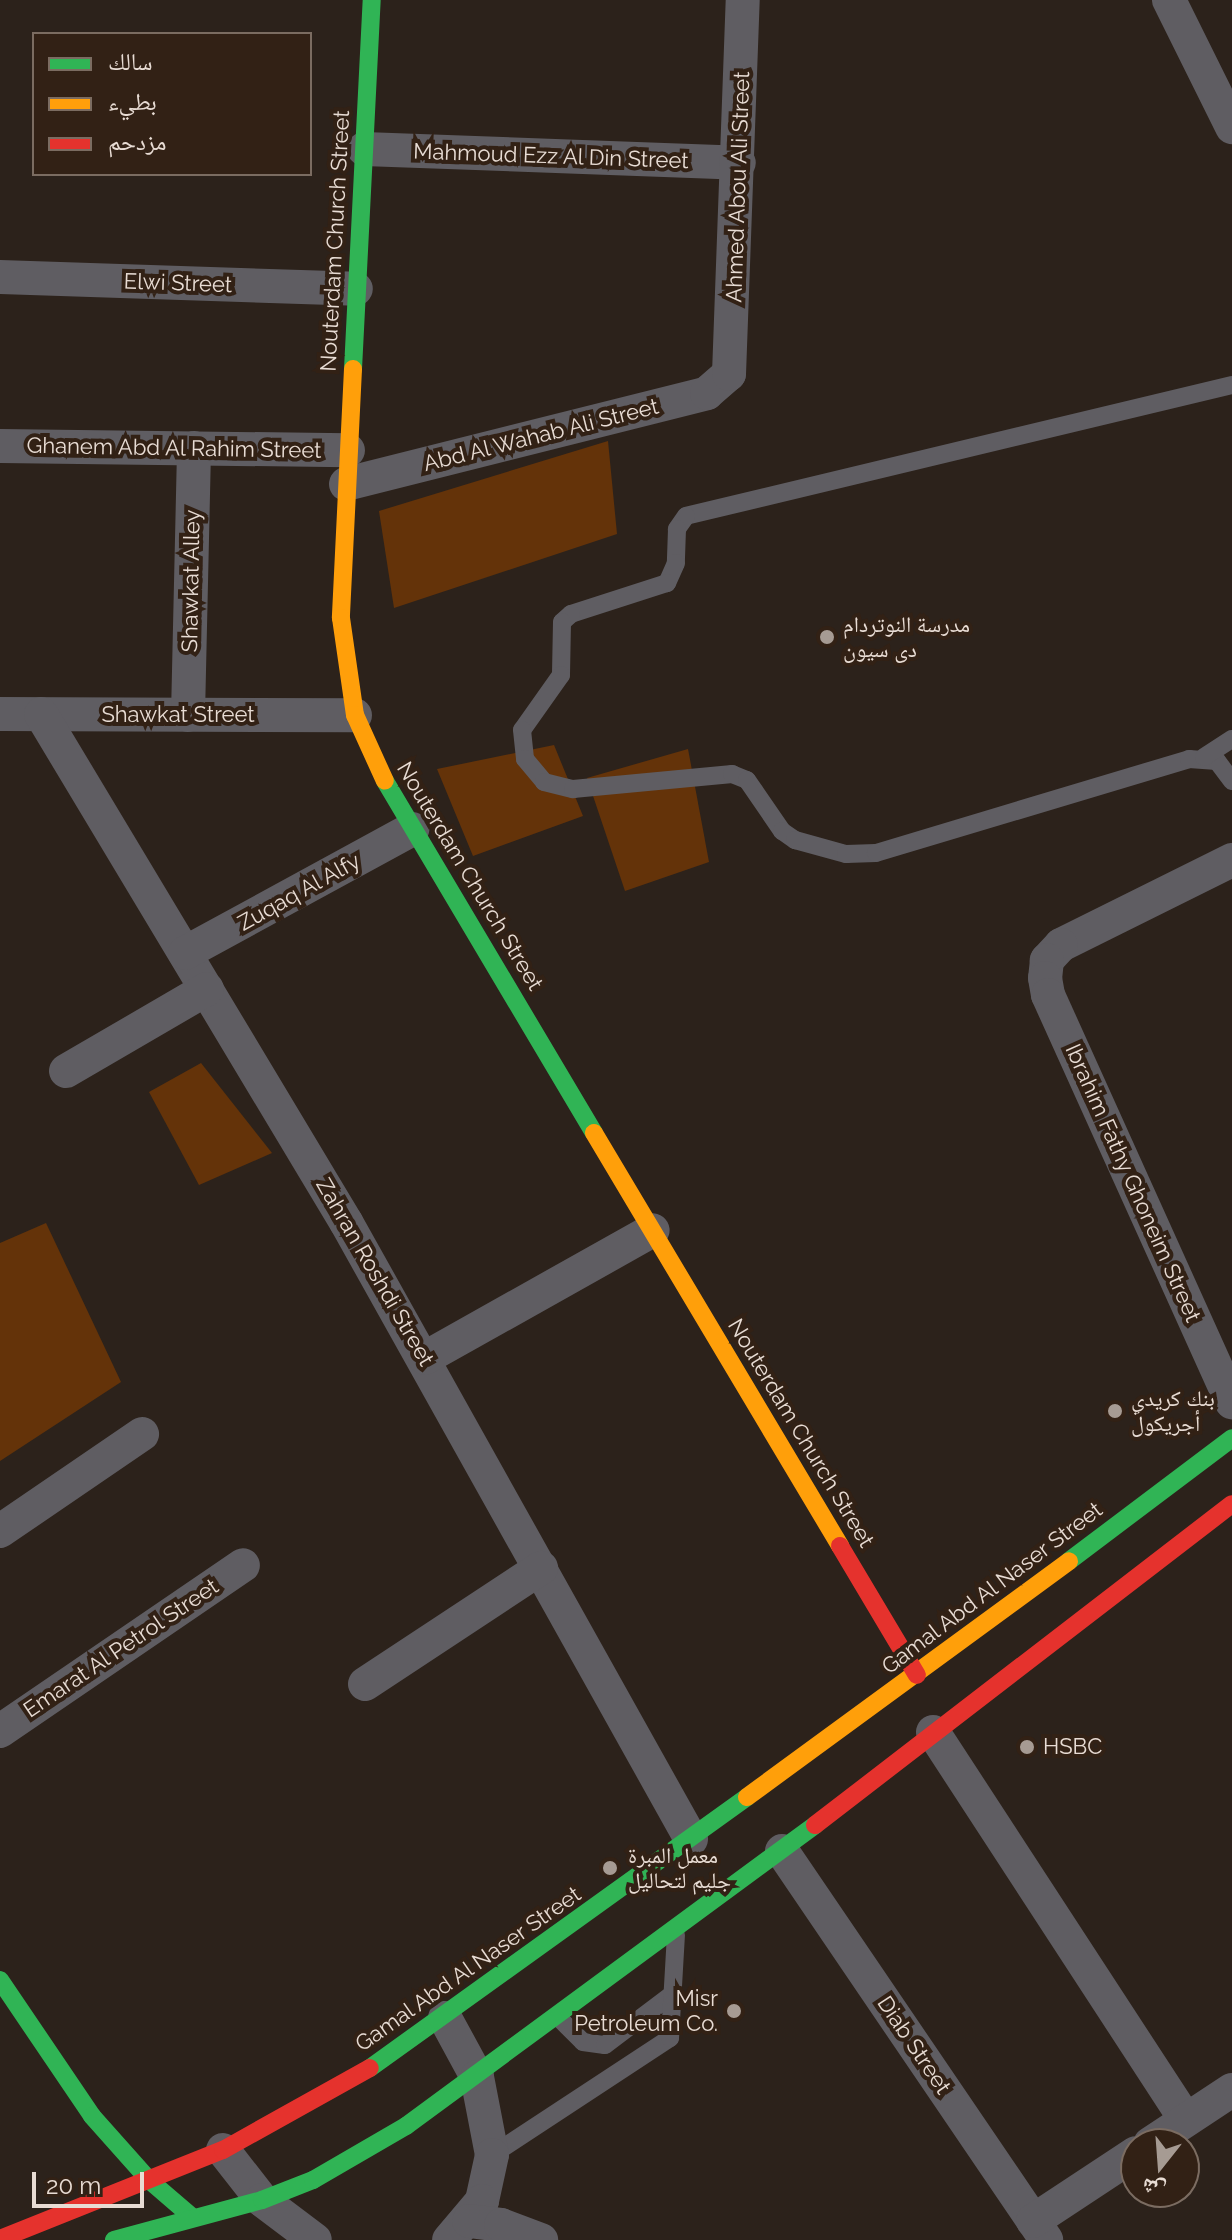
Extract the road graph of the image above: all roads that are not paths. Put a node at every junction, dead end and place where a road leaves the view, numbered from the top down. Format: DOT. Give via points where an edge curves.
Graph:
graph roads {
  1 [pos="372,0"];
  2 [pos="743,0"];
  3 [pos="1169,0"];
  4 [pos="1232,127"];
  5 [pos="364,149"];
  6 [pos="739,163"];
  7 [pos="0,277"];
  8 [pos="356,289"];
  9 [pos="729,374"];
  10 [pos="1232,385"];
  11 [pos="0,446"];
  12 [pos="194,448"];
  13 [pos="348,450"];
  14 [pos="346,484"];
  15 [pos="0,714"];
  16 [pos="41,714"];
  17 [pos="188,715"];
  18 [pos="355,715"];
  19 [pos="1232,739"];
  20 [pos="1204,757"];
  21 [pos="1232,781"];
  22 [pos="412,829"];
  23 [pos="1232,860"];
  24 [pos="185,953"];
  25 [pos="207,989"];
  26 [pos="66,1071"];
  27 [pos="653,1230"];
  28 [pos="425,1358"];
  29 [pos="1232,1402"];
  30 [pos="142,1434"];
  31 [pos="1232,1438"];
  32 [pos="1232,1504"];
  33 [pos="0,1531"];
  34 [pos="243,1565"];
  35 [pos="541,1568"];
  36 [pos="917,1675"];
  37 [pos="365,1684"];
  38 [pos="0,1731"];
  39 [pos="933,1732"];
  40 [pos="691,1839"];
  41 [pos="782,1851"];
  42 [pos="676,1930"];
  43 [pos="0,1980"];
  44 [pos="674,1993"];
  45 [pos="558,2017"];
  46 [pos="445,2018"];
  47 [pos="477,2077"];
  48 [pos="1232,2090"];
  49 [pos="1186,2120"];
  50 [pos="1174,2128"];
  51 [pos="223,2150"];
  52 [pos="492,2155"];
  53 [pos="1120,2166"];
  54 [pos="149,2180"];
  55 [pos="262,2200"];
  56 [pos="192,2217"];
  57 [pos="1040,2230"];
  58 [pos="459,2231"];
  59 [pos="306,2237"];
  60 [pos="0,2239"];
  61 [pos="114,2240"];
  62 [pos="541,2240"];
  1 -- 5 [label="main road, Nouterdam Church Street"];
  2 -- 6 [label="street, Ahmed Abou Ali Street"];
  3 -- 4 [label="street"];
  5 -- 6 [label="street, Mahmoud Ezz Al Din Street"];
  5 -- 8 [label="main road, Nouterdam Church Street"];
  6 -- 9 [label="street, Ahmed Abou Ali Street"];
  7 -- 8 [label="street, Elwi Street"];
  8 -- 13 [label="main road, Nouterdam Church Street"];
  9 -- 14 [label="street, Abd Al Wahab Ali Street" via="707,393"];
  10 -- 20 [label="lane" via="686,516 677,529 676,563 667,583 571,614 562,622 561,675 522,730 525,759 544,782 573,789 732,774 747,780 782,831 795,840 846,854 876,853"];
  11 -- 12 [label="street, Ghanem Abd Al Rahim Street"];
  12 -- 13 [label="street, Ghanem Abd Al Rahim Street"];
  12 -- 17 [label="street, Shawkat Alley"];
  13 -- 14 [label="main road, Nouterdam Church Street"];
  14 -- 18 [label="main road, Nouterdam Church Street" via="341,618"];
  15 -- 16 [label="street, Shawkat Street"];
  16 -- 17 [label="street, Shawkat Street"];
  16 -- 24 [label="street, Zahran Roshdi Street"];
  17 -- 18 [label="street, Shawkat Street"];
  18 -- 22 [label="main road, Nouterdam Church Street"];
  19 -- 20 [label="lane"];
  20 -- 21 [label="lane" via="1217,761"];
  22 -- 24 [label="street, Zuqaq Al Alfy"];
  22 -- 27 [label="main road, Nouterdam Church Street"];
  23 -- 29 [label="street, Ibrahim Fathy Ghoneim Street" via="1061,945 1047,960 1048,995"];
  24 -- 25 [label="street, Zahran Roshdi Street"];
  25 -- 26 [label="street"];
  25 -- 28 [label="street, Zahran Roshdi Street"];
  27 -- 28 [label="street"];
  27 -- 36 [label="main road, Nouterdam Church Street"];
  28 -- 35 [label="street, Zahran Roshdi Street"];
  30 -- 33 [label="street"];
  31 -- 36 [label="main road, Gamal Abd Al Naser Street"];
  32 -- 39 [label="main road"];
  34 -- 38 [label="street, Emarat Al Petrol Street"];
  35 -- 37 [label="street"];
  35 -- 40 [label="street, Zahran Roshdi Street"];
  36 -- 40 [label="main road, Gamal Abd Al Naser Street"];
  39 -- 41 [label="main road"];
  39 -- 49 [label="street"];
  40 -- 46 [label="main road, Gamal Abd Al Naser Street"];
  41 -- 42 [label="main road"];
  41 -- 57 [label="street, Diab Street"];
  42 -- 44 [label="lane"];
  42 -- 45 [label="main road"];
  43 -- 54 [label="main road" via="71,2089"];
  44 -- 45 [label="lane" via="605,2045 583,2042"];
  44 -- 52 [label="lane" via="673,2027 663,2046"];
  45 -- 47 [label="main road"];
  46 -- 47 [label="street"];
  46 -- 51 [label="main road, Gamal Abd Al Naser Street" via="322,2098"];
  47 -- 52 [label="street"];
  47 -- 55 [label="main road" via="357,2158"];
  48 -- 49 [label="street"];
  49 -- 50 [label="street"];
  51 -- 54 [label="main road, Gamal Abd Al Naser Street"];
  51 -- 55 [label="street"];
  52 -- 58 [label="street" via="482,2201"];
  53 -- 57 [label="street"];
  54 -- 56 [label="main road"];
  54 -- 60 [label="main road, Gamal Abd Al Naser Street"];
  55 -- 56 [label="main road"];
  55 -- 59 [label="street"];
  56 -- 61 [label="main road"];
  58 -- 62 [label="street" via="501,2225"];
}
